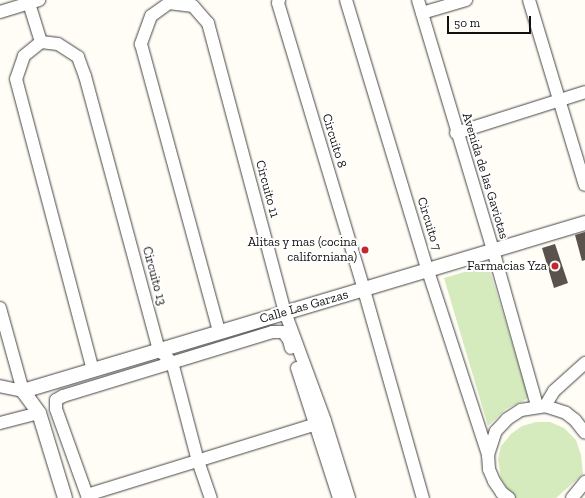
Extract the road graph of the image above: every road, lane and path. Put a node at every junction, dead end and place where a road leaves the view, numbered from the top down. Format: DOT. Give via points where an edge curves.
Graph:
graph roads {
  1 [pos="278,0"];
  2 [pos="346,0"];
  3 [pos="418,0"];
  4 [pos="466,0"];
  5 [pos="529,0"];
  6 [pos="32,1"];
  7 [pos="168,2"];
  8 [pos="0,12"];
  9 [pos="422,13"];
  10 [pos="41,42"];
  11 [pos="585,92"];
  12 [pos="560,99"];
  13 [pos="456,133"];
  14 [pos="585,185"];
  15 [pos="585,223"];
  16 [pos="493,250"];
  17 [pos="428,271"];
  18 [pos="364,290"];
  19 [pos="0,308"];
  20 [pos="285,312"];
  21 [pos="219,331"];
  22 [pos="159,350"];
  23 [pos="172,362"];
  24 [pos="583,367"];
  25 [pos="93,370"];
  26 [pos="0,386"];
  27 [pos="23,391"];
  28 [pos="541,406"];
  29 [pos="39,413"];
  30 [pos="0,423"];
  31 [pos="320,423"];
  32 [pos="585,433"];
  33 [pos="488,455"];
  34 [pos="198,461"];
  35 [pos="87,496"];
  36 [pos="65,498"];
  37 [pos="211,498"];
  38 [pos="339,498"];
  39 [pos="349,498"];
  40 [pos="423,498"];
  41 [pos="509,498"];
  1 -- 18 [label="street, Circuito 8"];
  2 -- 17 [label="street, Circuito 7"];
  3 -- 9 [label="street, Avenida de las Gaviotas"];
  4 -- 9 [label="street"];
  5 -- 12 [label="street"];
  6 -- 8 [label="street"];
  6 -- 10 [label="street"];
  7 -- 20 [label="street, Circuito 11" via="193,6 208,23"];
  7 -- 21 [label="street" via="151,16 141,44"];
  9 -- 13 [label="street, Avenida de las Gaviotas"];
  10 -- 22 [label="street, Circuito 13" via="58,44 78,57"];
  10 -- 25 [label="street" via="24,56 16,79"];
  11 -- 12 [label="street"];
  12 -- 13 [label="street"];
  12 -- 14 [label="street"];
  13 -- 16 [label="street, Avenida de las Gaviotas"];
  15 -- 16 [label="street, Calle Las Garzas"];
  16 -- 17 [label="street, Calle Las Garzas"];
  16 -- 28 [label="street, Avenida de las Gaviotas"];
  17 -- 18 [label="street, Calle Las Garzas"];
  17 -- 33 [label="street, Circuito 7"];
  18 -- 20 [label="street, Calle Las Garzas"];
  18 -- 40 [label="street, Circuito 8"];
  19 -- 27 [label="street"];
  20 -- 21 [label="street, Calle Las Garzas"];
  20 -- 31 [label="street, Circuito 11"];
  21 -- 22 [label="street, Calle Las Garzas"];
  22 -- 23 [label="street"];
  22 -- 25 [label="street, Calle Las Garzas"];
  23 -- 31 [label="street" via="272,332 282,332 288,340"];
  23 -- 34 [label="street"];
  23 -- 35 [label="street" via="56,400 56,409"];
  24 -- 28 [label="street" via="554,391"];
  25 -- 27 [label="street, Calle Las Garzas"];
  26 -- 27 [label="street"];
  27 -- 29 [label="street"];
  28 -- 32 [label="street" via="566,413"];
  28 -- 33 [label="street" via="517,412 501,424 492,439"];
  29 -- 30 [label="street"];
  29 -- 36 [label="street"];
  31 -- 34 [label="street"];
  31 -- 38 [label="street"];
  31 -- 39 [label="street, Circuito 11"];
  33 -- 41 [label="street, Circuito 7" via="489,469 494,481"];
  34 -- 35 [label="street"];
  34 -- 37 [label="street"];
}
